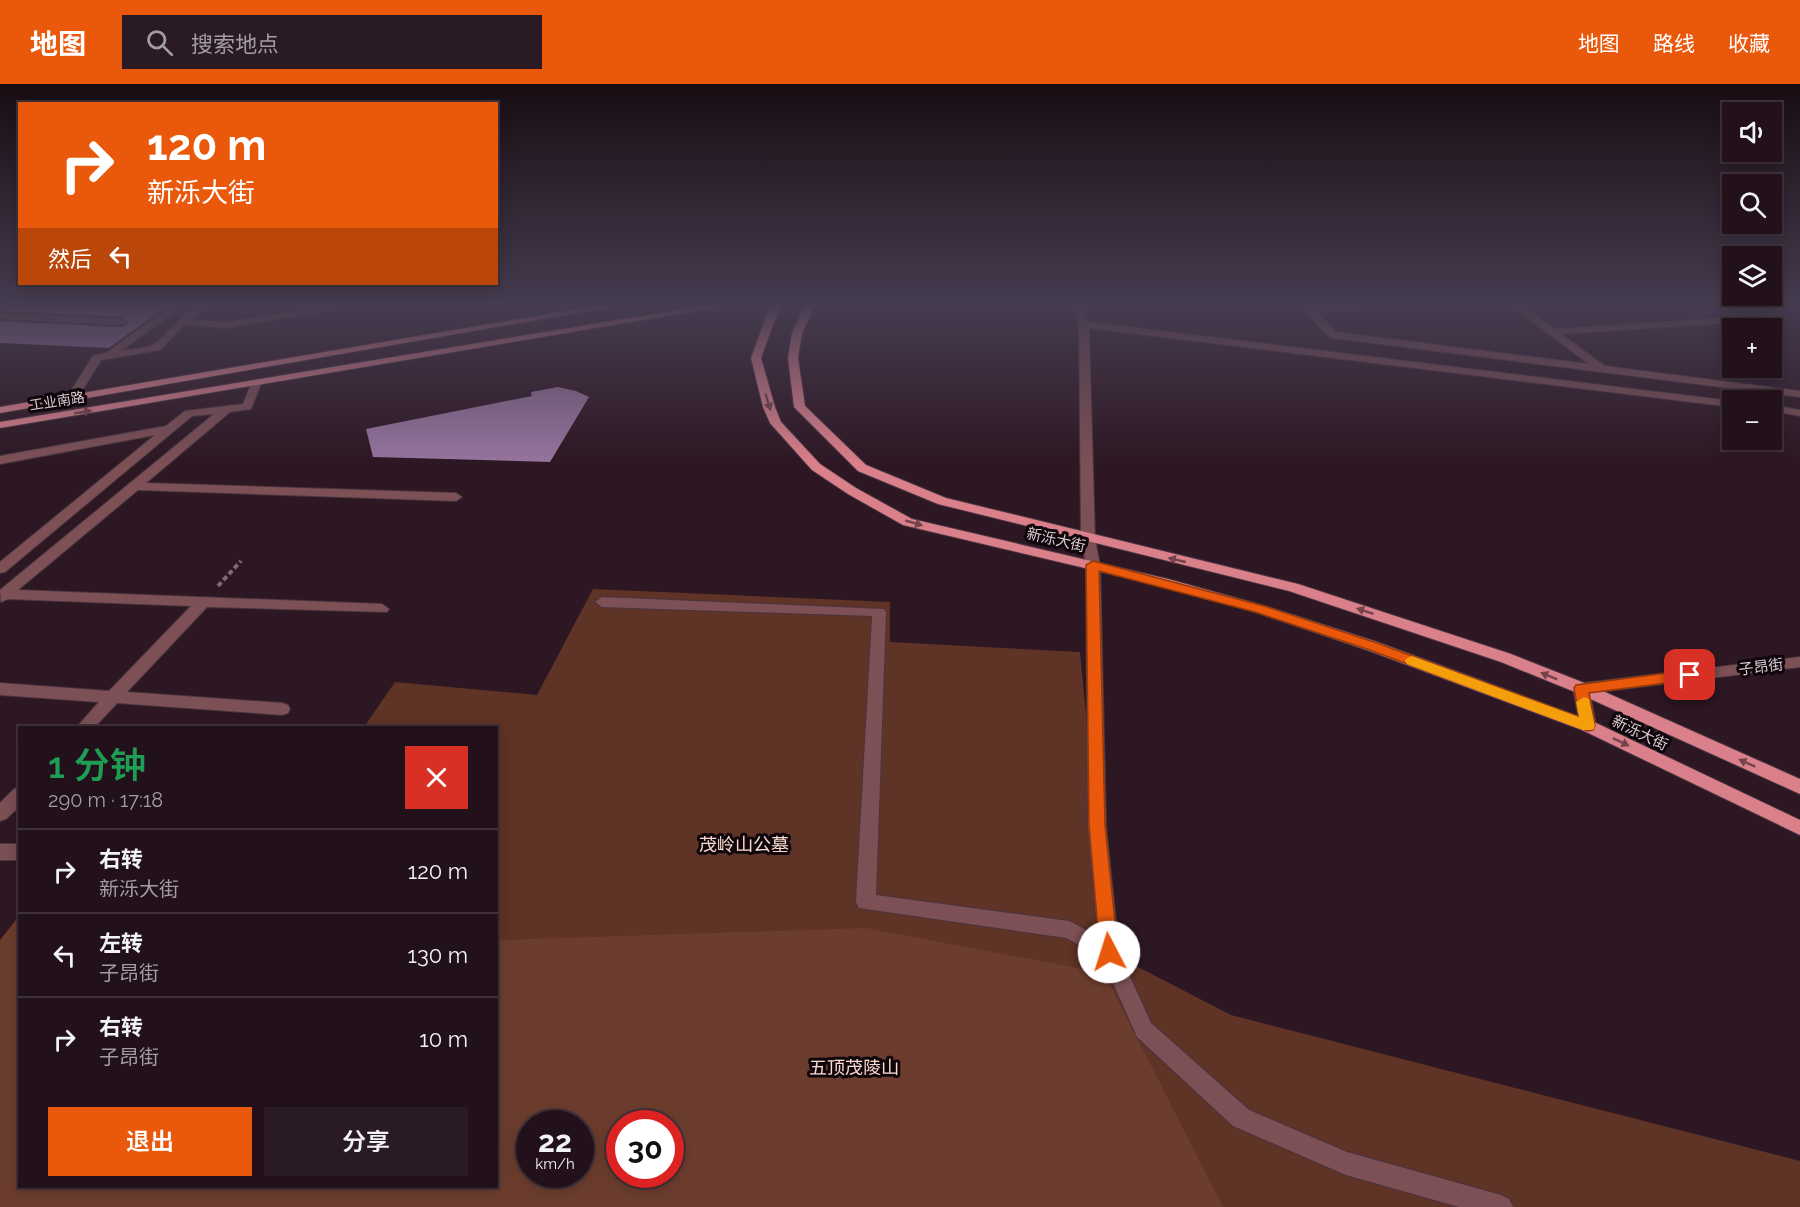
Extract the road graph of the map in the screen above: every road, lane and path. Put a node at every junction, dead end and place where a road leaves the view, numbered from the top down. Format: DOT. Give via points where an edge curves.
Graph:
graph roads {
  1 [pos="97,358"];
  2 [pos="306,358"];
  3 [pos="409,358"];
  4 [pos="756,358"];
  5 [pos="793,358"];
  6 [pos="1085,358"];
  7 [pos="1363,358"];
  8 [pos="1518,358"];
  9 [pos="1587,358"];
  10 [pos="1602,369"];
  11 [pos="256,384"];
  12 [pos="1800,394"];
  13 [pos="73,398"];
  14 [pos="1722,403"];
  15 [pos="227,409"];
  16 [pos="1782,409"];
  17 [pos="0,410"];
  18 [pos="1799,412"];
  19 [pos="0,425"];
  20 [pos="170,429"];
  21 [pos="0,460"];
  22 [pos="134,486"];
  23 [pos="456,497"];
  24 [pos="1088,538"];
  25 [pos="241,561"];
  26 [pos="1093,565"];
  27 [pos="0,568"];
  28 [pos="2,595"];
  29 [pos="203,602"];
  30 [pos="602,602"];
  31 [pos="382,609"];
  32 [pos="1800,663"];
  33 [pos="1581,688"];
  34 [pos="0,689"];
  35 [pos="114,697"];
  36 [pos="282,709"];
  37 [pos="86,726"];
  38 [pos="1588,726"];
  39 [pos="1800,787"];
  40 [pos="18,796"];
  41 [pos="0,814"];
  42 [pos="1800,828"];
  43 [pos="0,852"];
  44 [pos="18,852"];
  45 [pos="1109,952"];
  46 [pos="1501,1207"];
  1 -- 13 [label="street"];
  2 -- 13 [label="main road, 工业南路"];
  3 -- 11 [label="main road, 工业南路"];
  4 -- 26 [label="main road, 新泺大街, one-way" via="776,423 816,466 852,491 908,522"];
  5 -- 24 [label="main road, 新泺大街" via="800,407 862,468 942,501"];
  6 -- 24 [label="street"];
  7 -- 14 [label="street"];
  8 -- 10 [label="street"];
  9 -- 10 [label="street"];
  10 -- 12 [label="street"];
  11 -- 15 [label="street" via="247,407"];
  19 -- 11 [label="main road, 工业南路, one-way"];
  13 -- 17 [label="main road, 工业南路"];
  15 -- 20 [label="street" via="189,413"];
  15 -- 22 [label="street"];
  16 -- 18 [label="street"];
  20 -- 21 [label="street"];
  20 -- 27 [label="street"];
  22 -- 23 [label="street"];
  22 -- 28 [label="street"];
  24 -- 26 [label="street"];
  33 -- 24 [label="main road, 新泺大街, one-way" via="1506,658 1293,587"];
  25 -- 29 [label="path"];
  26 -- 38 [label="main road, 新泺大街" via="1260,609"];
  26 -- 45 [label="street" via="1097,825"];
  28 -- 29 [label="street"];
  29 -- 31 [label="street"];
  29 -- 35 [label="street"];
  30 -- 45 [label="street" via="879,612 866,902 1069,930"];
  32 -- 33 [label="street, 子昂街"];
  33 -- 38 [label="street"];
  39 -- 33 [label="main road, 新泺大街, one-way"];
  34 -- 35 [label="street"];
  35 -- 36 [label="street"];
  35 -- 37 [label="street"];
  38 -- 42 [label="main road, 新泺大街, one-way"];
  40 -- 41 [label="street"];
  43 -- 44 [label="street"];
  45 -- 46 [label="street" via="1144,1030 1241,1118 1346,1163"];
}
